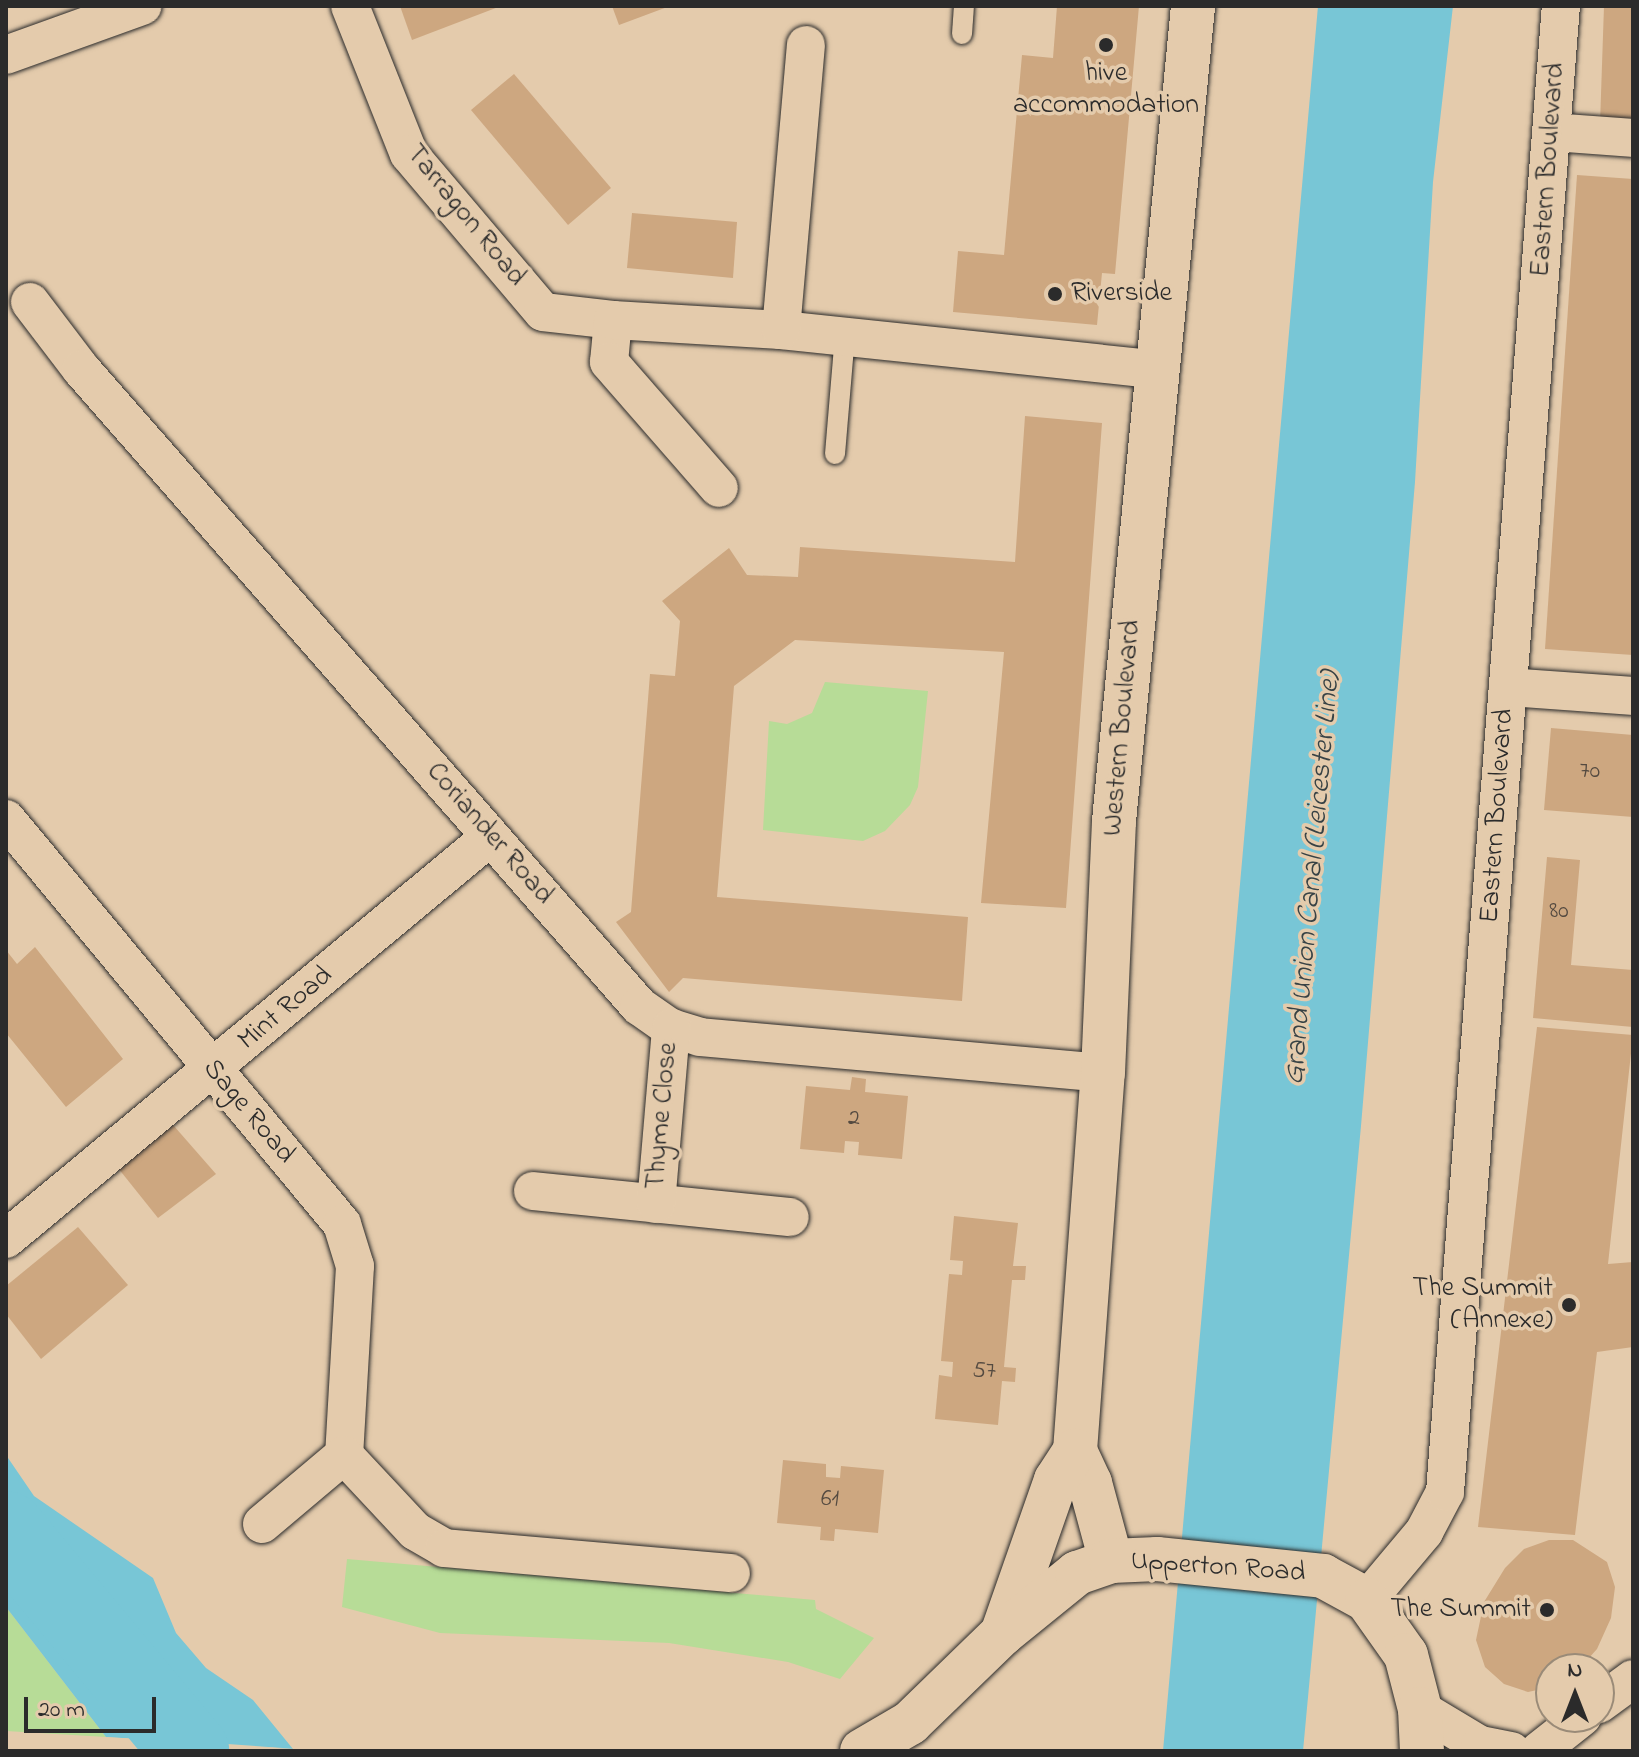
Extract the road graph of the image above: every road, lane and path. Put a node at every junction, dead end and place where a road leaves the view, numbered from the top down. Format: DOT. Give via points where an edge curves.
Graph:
graph roads {
  1 [pos="142,6"];
  2 [pos="350,6"];
  3 [pos="964,6"];
  4 [pos="1193,6"];
  5 [pos="1561,6"];
  6 [pos="962,34"];
  7 [pos="806,45"];
  8 [pos="6,55"];
  9 [pos="1552,132"];
  10 [pos="1633,138"];
  11 [pos="30,302"];
  12 [pos="613,320"];
  13 [pos="781,330"];
  14 [pos="845,336"];
  15 [pos="1155,369"];
  16 [pos="835,454"];
  17 [pos="719,488"];
  18 [pos="1508,687"];
  19 [pos="1633,696"];
  20 [pos="6,819"];
  21 [pos="490,837"];
  22 [pos="671,1028"];
  23 [pos="212,1071"];
  24 [pos="1103,1073"];
  25 [pos="533,1191"];
  26 [pos="656,1204"];
  27 [pos="790,1217"];
  28 [pos="6,1239"];
  29 [pos="1075,1451"];
  30 [pos="344,1455"];
  31 [pos="262,1524"];
  32 [pos="1111,1561"];
  33 [pos="731,1573"];
  34 [pos="1367,1600"];
  35 [pos="1002,1634"];
  36 [pos="1633,1679"];
  37 [pos="1615,1692"];
  38 [pos="1421,1730"];
  39 [pos="1562,1733"];
  40 [pos="912,1737"];
  41 [pos="862,1751"];
  42 [pos="1511,1751"];
  43 [pos="1539,1751"];
  1 -- 8 [label="street"];
  2 -- 12 [label="street, Tarragon Road" via="409,154 543,312"];
  3 -- 6 [label="lane"];
  4 -- 15 [label="street, Western Boulevard"];
  5 -- 9 [label="street, Eastern Boulevard"];
  7 -- 13 [label="street"];
  9 -- 10 [label="street"];
  9 -- 18 [label="street, Eastern Boulevard"];
  11 -- 21 [label="street, Coriander Road" via="81,369"];
  12 -- 13 [label="street, Tarragon Road"];
  12 -- 17 [label="street" via="609,362"];
  13 -- 14 [label="street, Tarragon Road"];
  14 -- 15 [label="street, Tarragon Road"];
  14 -- 16 [label="lane"];
  15 -- 24 [label="street, Western Boulevard" via="1114,821"];
  18 -- 19 [label="street"];
  18 -- 34 [label="street, Eastern Boulevard" via="1445,1492 1424,1532"];
  20 -- 23 [label="street, Sage Road"];
  21 -- 22 [label="street, Coriander Road" via="617,986"];
  21 -- 23 [label="street, Mint Road"];
  22 -- 24 [label="street, Coriander Road" via="700,1037"];
  22 -- 26 [label="street, Thyme Close"];
  23 -- 28 [label="street, Mint Road"];
  23 -- 30 [label="street, Sage Road" via="342,1224 355,1266"];
  24 -- 29 [label="street, Western Boulevard"];
  25 -- 26 [label="street, Thyme Close"];
  26 -- 27 [label="street, Thyme Close"];
  29 -- 32 [label="street, Western Boulevard" via="1090,1483"];
  29 -- 35 [label="street, Western Boulevard" via="1056,1480"];
  30 -- 31 [label="street"];
  30 -- 33 [label="street" via="415,1531 444,1548"];
  32 -- 34 [label="street, Upperton Road" via="1157,1559 1323,1576"];
  32 -- 35 [label="street, Upperton Road" via="1077,1573"];
  34 -- 38 [label="street, Upperton Road" via="1406,1655"];
  35 -- 40 [label="street, Upperton Road"];
  36 -- 37 [label="street"];
  38 -- 42 [label="street"];
  39 -- 43 [label="street"];
  40 -- 41 [label="street, Upperton Road"];
}
